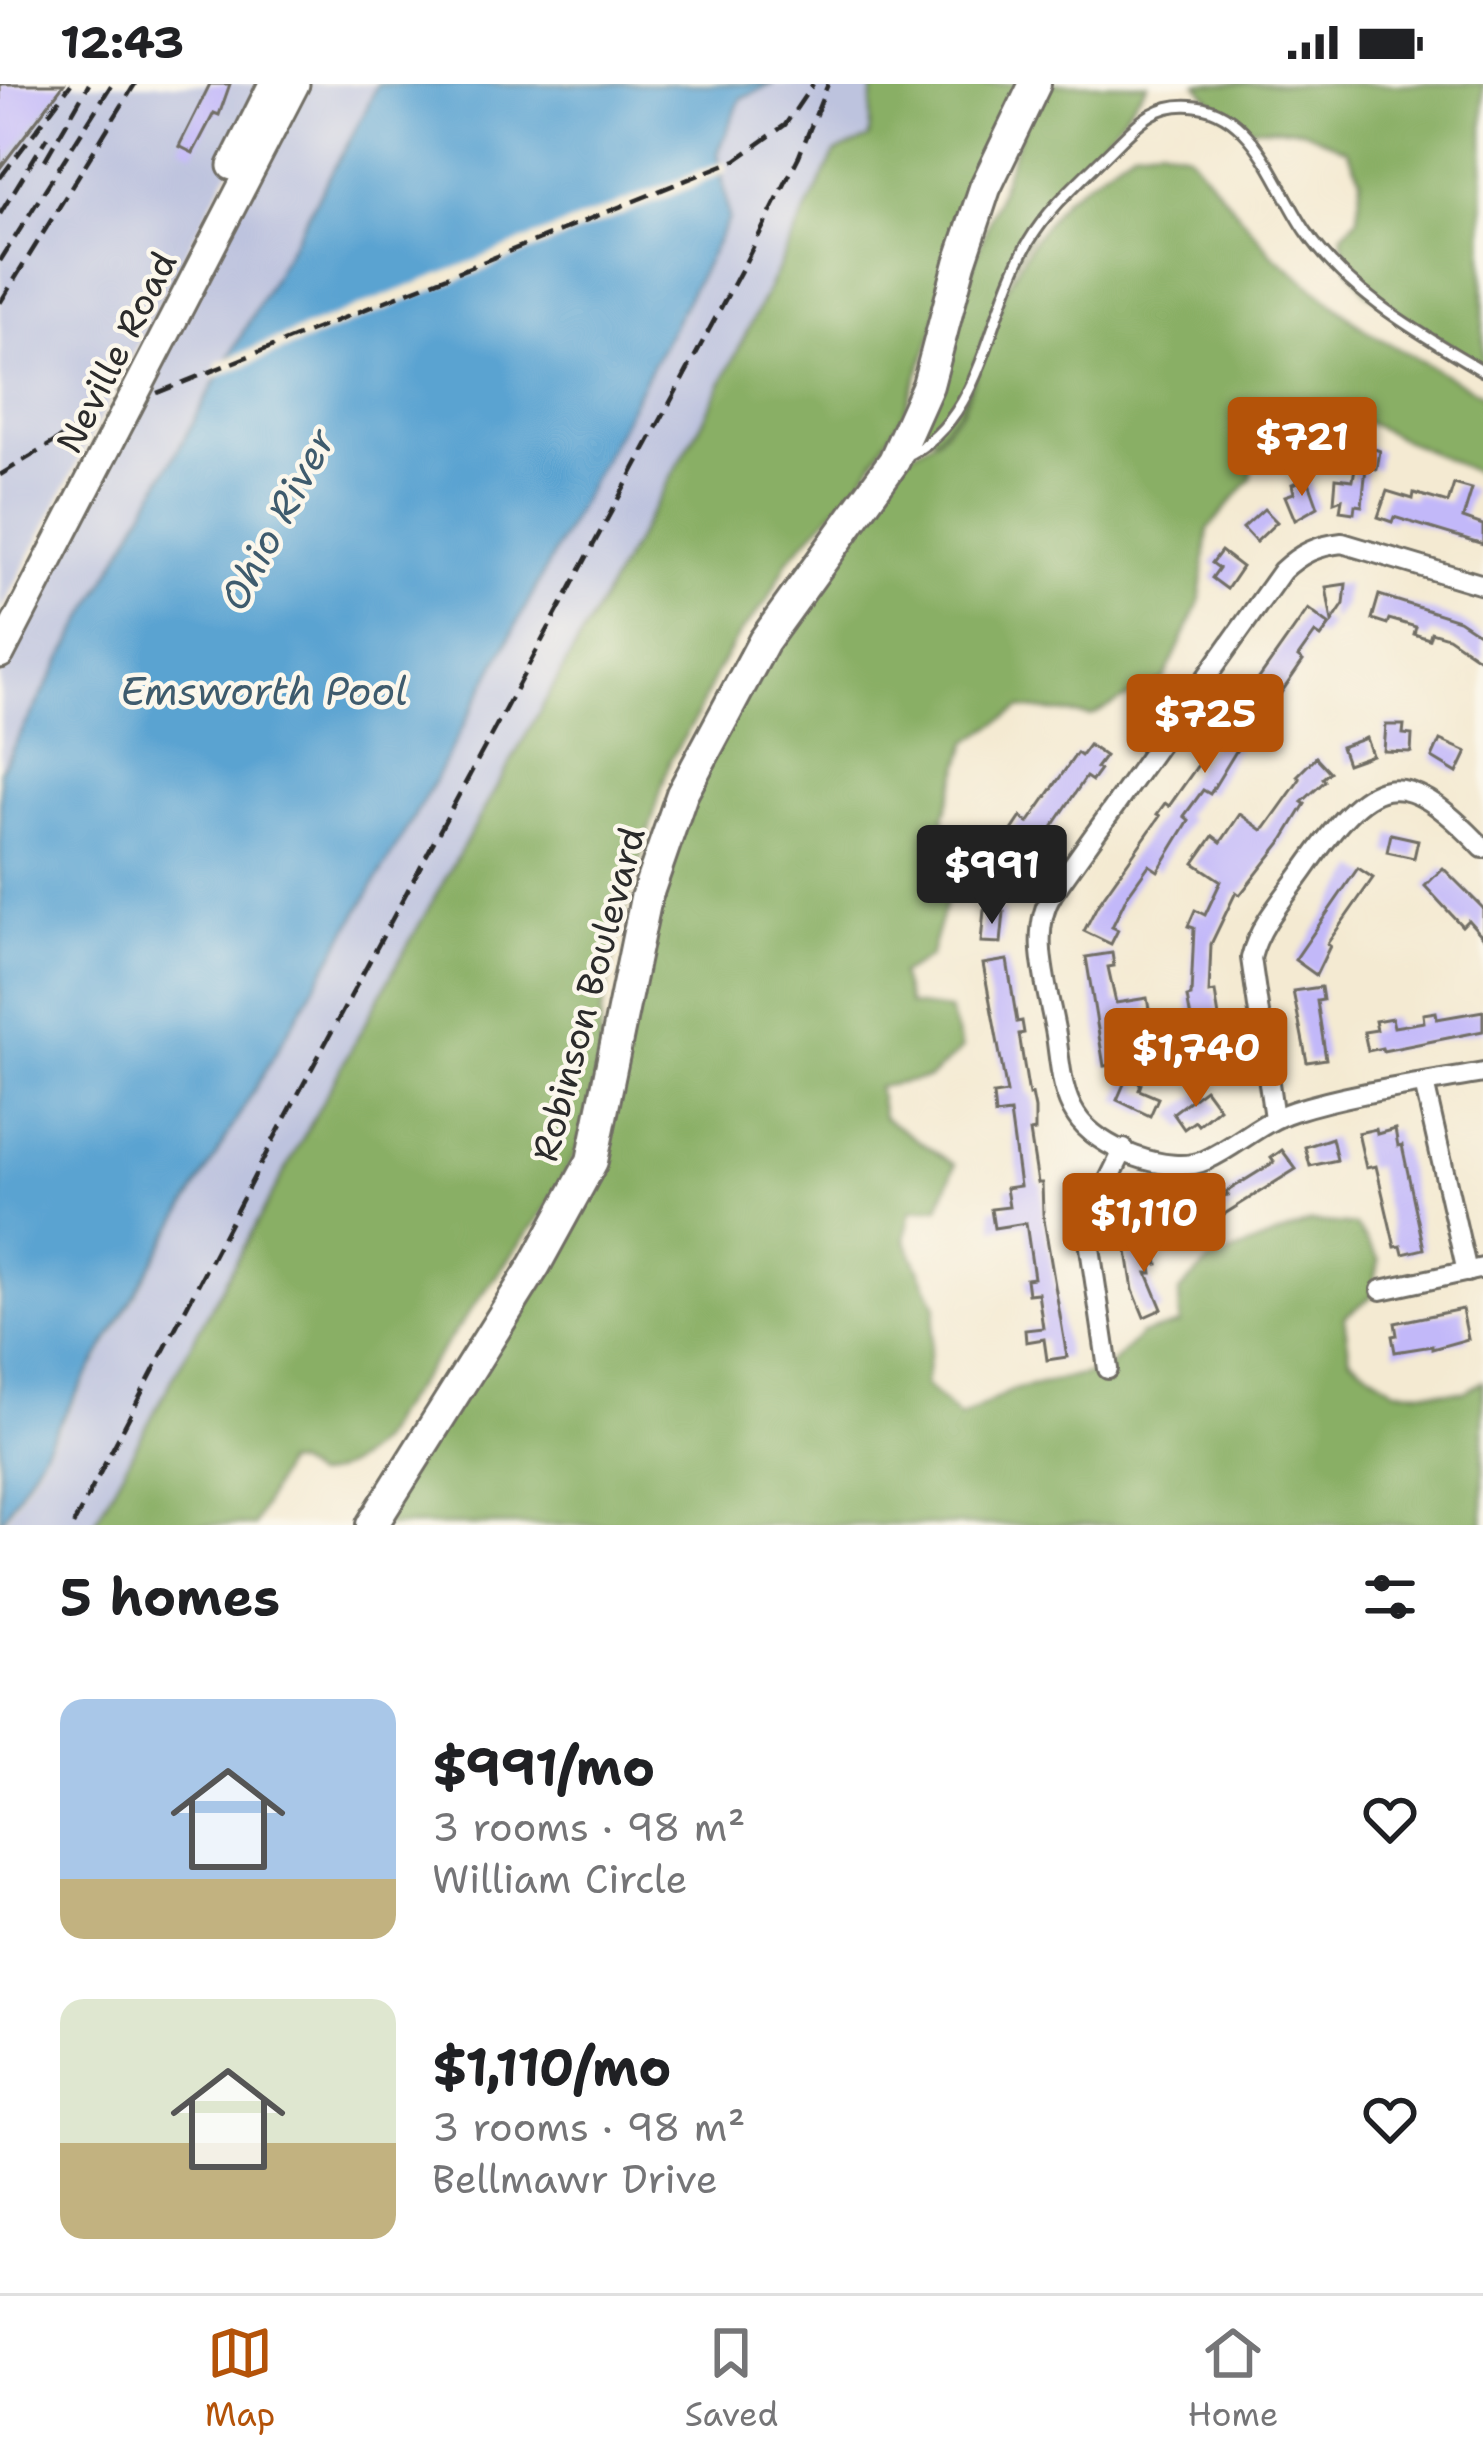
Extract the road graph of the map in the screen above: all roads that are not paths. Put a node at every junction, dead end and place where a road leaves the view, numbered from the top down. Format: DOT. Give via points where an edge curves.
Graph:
graph roads {
  1 [pos="273,84"];
  2 [pos="295,84"];
  3 [pos="1035,84"];
  4 [pos="1483,371"];
  5 [pos="894,461"];
  6 [pos="1483,585"];
  7 [pos="0,613"];
  8 [pos="0,654"];
  9 [pos="1483,848"];
  10 [pos="1483,1073"];
  11 [pos="1424,1083"];
  12 [pos="1274,1118"];
  13 [pos="1124,1149"];
  14 [pos="1475,1270"];
  15 [pos="1381,1290"];
  16 [pos="1108,1369"];
  17 [pos="372,1525"];
  1 -- 7 [label="main road, Neville Road"];
  2 -- 8 [label="main road, Neville Road"];
  3 -- 5 [label="main road, Robinson Boulevard" via="985,188 928,385"];
  4 -- 5 [label="lane" via="1402,323 1336,267 1237,124 1202,106 1169,106 1142,119 1047,213 1005,286 961,410 937,437"];
  5 -- 17 [label="main road, Robinson Boulevard" via="764,641 682,794 646,898 592,1161"];
  6 -- 13 [label="street" via="1342,543 1299,555 1045,904 1040,932 1067,1100 1093,1135"];
  9 -- 12 [label="street" via="1435,801 1402,789 1365,798 1336,825 1260,932 1252,958"];
  10 -- 11 [label="street"];
  11 -- 12 [label="street"];
  11 -- 14 [label="street"];
  12 -- 13 [label="street" via="1188,1166"];
  13 -- 16 [label="street" via="1088,1234"];
  14 -- 15 [label="street"];
}
